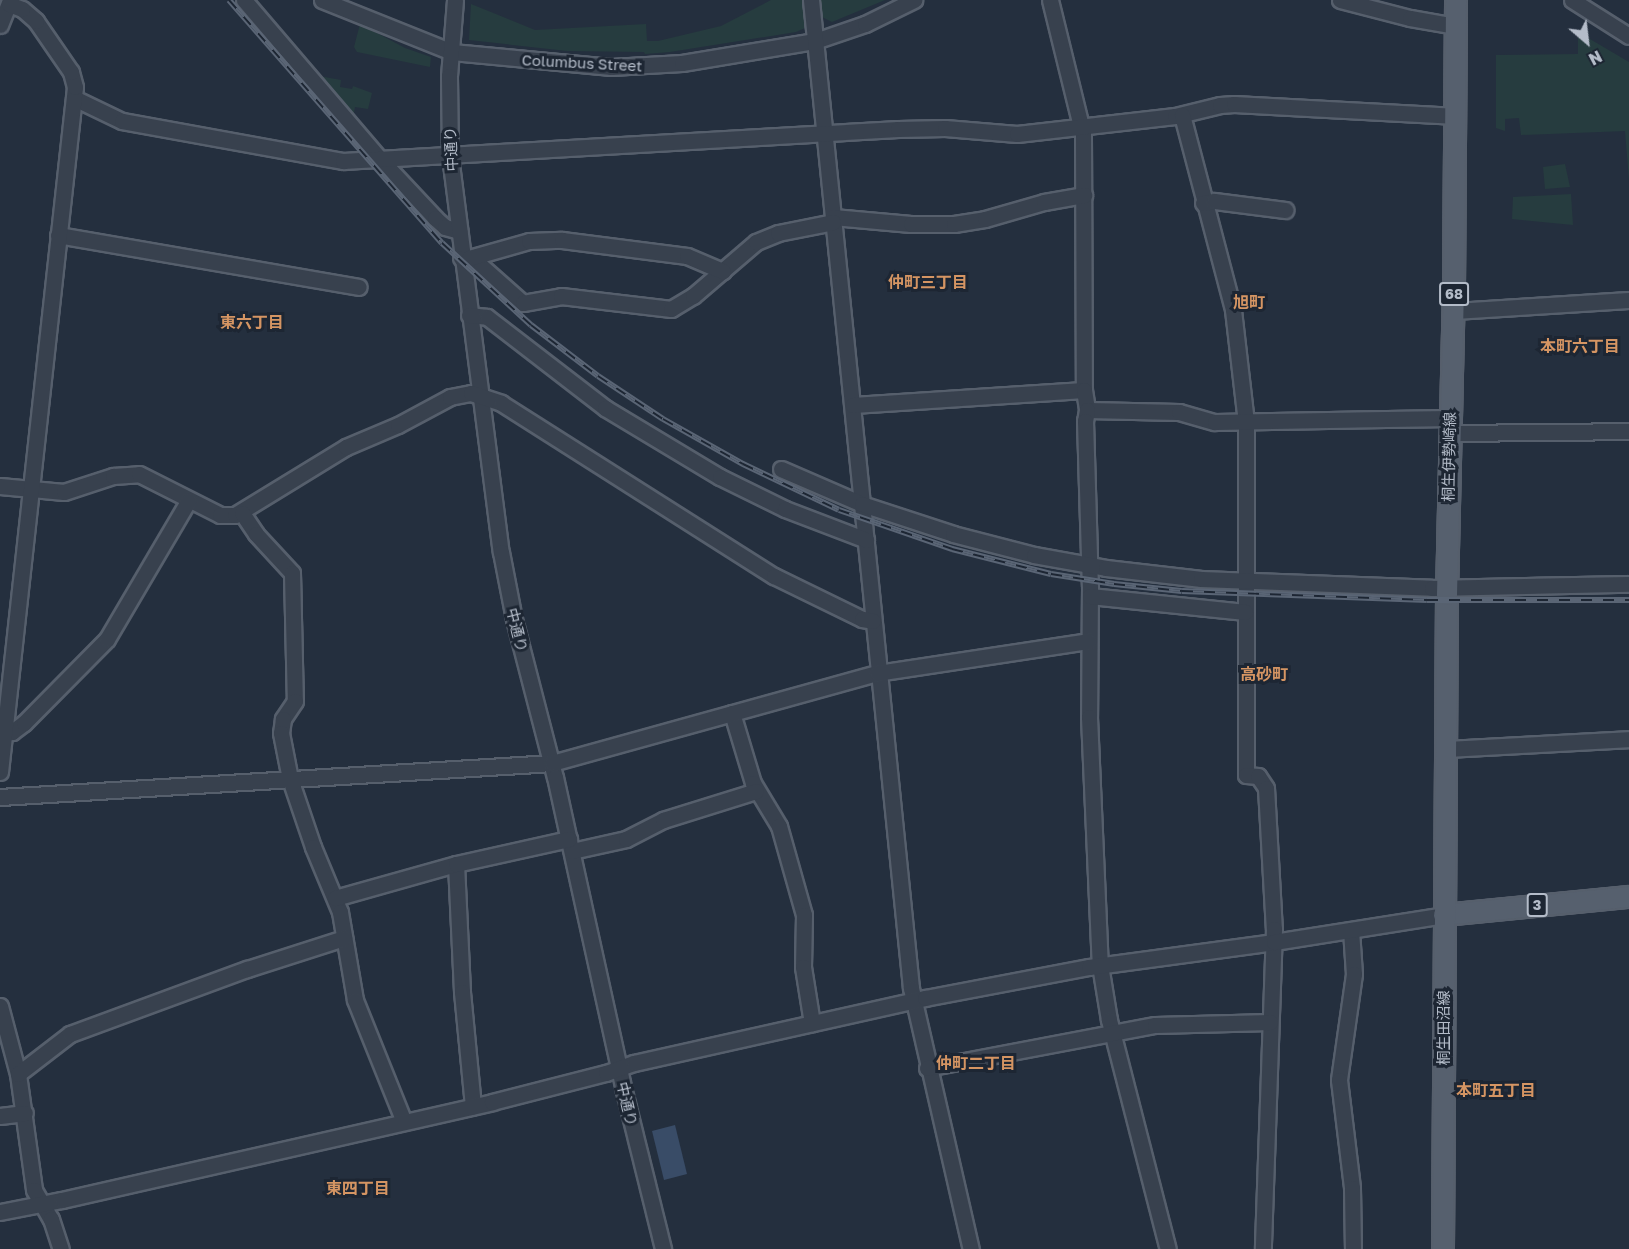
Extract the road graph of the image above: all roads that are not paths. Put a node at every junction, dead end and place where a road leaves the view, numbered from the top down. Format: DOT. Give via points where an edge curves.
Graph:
graph roads {
  1 [pos="244,0"];
  2 [pos="322,0"];
  3 [pos="455,0"];
  4 [pos="812,0"];
  5 [pos="914,0"];
  6 [pos="1050,0"];
  7 [pos="1340,0"];
  8 [pos="1456,0"];
  9 [pos="1572,0"];
  10 [pos="10,2"];
  11 [pos="0,26"];
  12 [pos="1456,26"];
  13 [pos="1629,36"];
  14 [pos="815,41"];
  15 [pos="452,52"];
  16 [pos="74,98"];
  17 [pos="1182,115"];
  18 [pos="1456,116"];
  19 [pos="1081,125"];
  20 [pos="825,134"];
  21 [pos="450,156"];
  22 [pos="380,159"];
  23 [pos="1084,195"];
  24 [pos="1203,203"];
  25 [pos="1285,210"];
  26 [pos="833,220"];
  27 [pos="459,231"];
  28 [pos="58,235"];
  29 [pos="465,258"];
  30 [pos="723,271"];
  31 [pos="359,287"];
  32 [pos="1629,300"];
  33 [pos="1454,311"];
  34 [pos="469,315"];
  35 [pos="1084,390"];
  36 [pos="480,394"];
  37 [pos="853,405"];
  38 [pos="1087,410"];
  39 [pos="1246,422"];
  40 [pos="1450,426"];
  41 [pos="1629,431"];
  42 [pos="781,469"];
  43 [pos="0,486"];
  44 [pos="29,490"];
  45 [pos="189,500"];
  46 [pos="862,504"];
  47 [pos="242,513"];
  48 [pos="866,540"];
  49 [pos="1088,565"];
  50 [pos="1246,581"];
  51 [pos="1629,584"];
  52 [pos="1447,588"];
  53 [pos="1090,596"];
  54 [pos="1245,612"];
  55 [pos="873,621"];
  56 [pos="1089,641"];
  57 [pos="877,673"];
  58 [pos="732,713"];
  59 [pos="4,733"];
  60 [pos="1629,739"];
  61 [pos="1445,749"];
  62 [pos="552,763"];
  63 [pos="0,772"];
  64 [pos="290,779"];
  65 [pos="756,790"];
  66 [pos="0,797"];
  67 [pos="570,845"];
  68 [pos="456,864"];
  69 [pos="1629,897"];
  70 [pos="335,898"];
  71 [pos="1444,915"];
  72 [pos="1351,930"];
  73 [pos="344,938"];
  74 [pos="1274,942"];
  75 [pos="1100,965"];
  76 [pos="912,1000"];
  77 [pos="0,1006"];
  78 [pos="1270,1022"];
  79 [pos="812,1023"];
  80 [pos="1112,1033"];
  81 [pos="619,1068"];
  82 [pos="927,1068"];
  83 [pos="18,1074"];
  84 [pos="473,1106"];
  85 [pos="25,1113"];
  86 [pos="0,1116"];
  87 [pos="404,1122"];
  88 [pos="43,1204"];
  89 [pos="0,1212"];
  90 [pos="61,1249"];
  91 [pos="663,1249"];
  92 [pos="971,1249"];
  93 [pos="1168,1249"];
  94 [pos="1263,1249"];
  95 [pos="1353,1249"];
  96 [pos="1443,1249"];
  1 -- 22 [label="street"];
  2 -- 15 [label="street, Columbus Street"];
  3 -- 15 [label="street, 中通り"];
  4 -- 14 [label="street"];
  5 -- 14 [label="street, Columbus Street" via="865,24"];
  6 -- 19 [label="street"];
  7 -- 12 [label="street"];
  8 -- 12 [label="main road, 桐生伊勢崎線 / 68"];
  9 -- 13 [label="street"];
  10 -- 11 [label="street"];
  10 -- 16 [label="street" via="36,21 71,72"];
  12 -- 18 [label="main road, 桐生伊勢崎線 / 68"];
  14 -- 15 [label="street, Columbus Street" via="682,63 632,66 558,64"];
  14 -- 20 [label="street"];
  15 -- 21 [label="street, 中通り"];
  16 -- 22 [label="street" via="122,121 338,161"];
  16 -- 28 [label="street"];
  17 -- 18 [label="street" via="1220,105 1250,104"];
  17 -- 19 [label="street"];
  17 -- 24 [label="street"];
  18 -- 33 [label="main road, 桐生伊勢崎線 / 68"];
  19 -- 20 [label="street" via="1008,134 945,128"];
  19 -- 23 [label="street"];
  20 -- 21 [label="street"];
  20 -- 26 [label="street"];
  21 -- 22 [label="street"];
  21 -- 27 [label="street, 中通り"];
  22 -- 27 [label="street" via="435,218"];
  23 -- 26 [label="street" via="954,224"];
  23 -- 35 [label="street"];
  24 -- 25 [label="street"];
  24 -- 39 [label="street" via="1233,310"];
  26 -- 30 [label="street" via="768,236"];
  26 -- 37 [label="street"];
  27 -- 29 [label="street, 中通り"];
  28 -- 31 [label="street"];
  28 -- 44 [label="street"];
  29 -- 30 [label="street" via="530,241 562,240 687,256"];
  29 -- 30 [label="street" via="482,266 523,303 561,296 671,309 681,306"];
  29 -- 34 [label="street, 中通り"];
  32 -- 33 [label="street"];
  33 -- 40 [label="main road, 桐生伊勢崎線 / 68"];
  34 -- 36 [label="street, 中通り"];
  34 -- 48 [label="street" via="487,317 605,408 720,477 785,509"];
  35 -- 37 [label="street"];
  35 -- 38 [label="street"];
  36 -- 47 [label="street" via="450,397 346,447"];
  36 -- 55 [label="street" via="501,403 774,576"];
  36 -- 62 [label="street, 中通り" via="507,588"];
  37 -- 46 [label="street"];
  38 -- 39 [label="street" via="1179,412 1215,422"];
  38 -- 49 [label="street"];
  39 -- 40 [label="street"];
  39 -- 50 [label="street"];
  40 -- 41 [label="street"];
  40 -- 52 [label="main road, 桐生伊勢崎線 / 68"];
  42 -- 46 [label="street"];
  43 -- 44 [label="street"];
  44 -- 45 [label="street" via="74,490 112,476 130,474 151,479"];
  44 -- 59 [label="street"];
  45 -- 47 [label="street" via="220,515"];
  45 -- 59 [label="street" via="107,639 24,723"];
  46 -- 48 [label="street"];
  46 -- 49 [label="street" via="1004,548"];
  47 -- 64 [label="street" via="294,580 295,701 281,733"];
  48 -- 55 [label="street"];
  49 -- 50 [label="street"];
  49 -- 53 [label="street"];
  50 -- 52 [label="street"];
  50 -- 54 [label="street"];
  51 -- 52 [label="street"];
  52 -- 61 [label="main road, 桐生伊勢崎線 / 68"];
  53 -- 54 [label="street"];
  53 -- 56 [label="street"];
  54 -- 74 [label="street" via="1246,775 1258,776 1266,788"];
  55 -- 57 [label="street"];
  56 -- 57 [label="street"];
  56 -- 75 [label="street"];
  57 -- 58 [label="street"];
  57 -- 76 [label="street"];
  58 -- 62 [label="street"];
  58 -- 65 [label="street"];
  59 -- 63 [label="street"];
  60 -- 61 [label="street"];
  61 -- 71 [label="main road, 桐生伊勢崎線 / 68"];
  62 -- 64 [label="street"];
  62 -- 67 [label="street, 中通り"];
  64 -- 66 [label="street"];
  64 -- 70 [label="street"];
  65 -- 67 [label="street" via="663,820 626,838"];
  65 -- 79 [label="street" via="764,796 780,826 804,915 803,968"];
  67 -- 68 [label="street"];
  67 -- 81 [label="street, 中通り"];
  68 -- 70 [label="street"];
  68 -- 84 [label="street"];
  69 -- 71 [label="main road, 3"];
  70 -- 73 [label="street"];
  71 -- 72 [label="street"];
  71 -- 96 [label="main road, 桐生田沼線"];
  72 -- 74 [label="street"];
  72 -- 95 [label="street" via="1354,974 1339,1080 1352,1188"];
  73 -- 83 [label="street" via="70,1034"];
  73 -- 87 [label="street" via="356,1000"];
  74 -- 75 [label="street"];
  74 -- 78 [label="street"];
  75 -- 76 [label="street"];
  75 -- 80 [label="street"];
  76 -- 79 [label="street"];
  76 -- 82 [label="street"];
  77 -- 83 [label="street"];
  78 -- 80 [label="street" via="1168,1023"];
  78 -- 94 [label="street"];
  79 -- 81 [label="street"];
  80 -- 82 [label="street"];
  80 -- 93 [label="street"];
  81 -- 84 [label="street"];
  81 -- 91 [label="street, 中通り"];
  82 -- 92 [label="street"];
  83 -- 85 [label="street"];
  84 -- 87 [label="street"];
  85 -- 86 [label="street"];
  85 -- 88 [label="street" via="34,1190"];
  87 -- 88 [label="street"];
  88 -- 89 [label="street"];
  88 -- 90 [label="street"];
}
